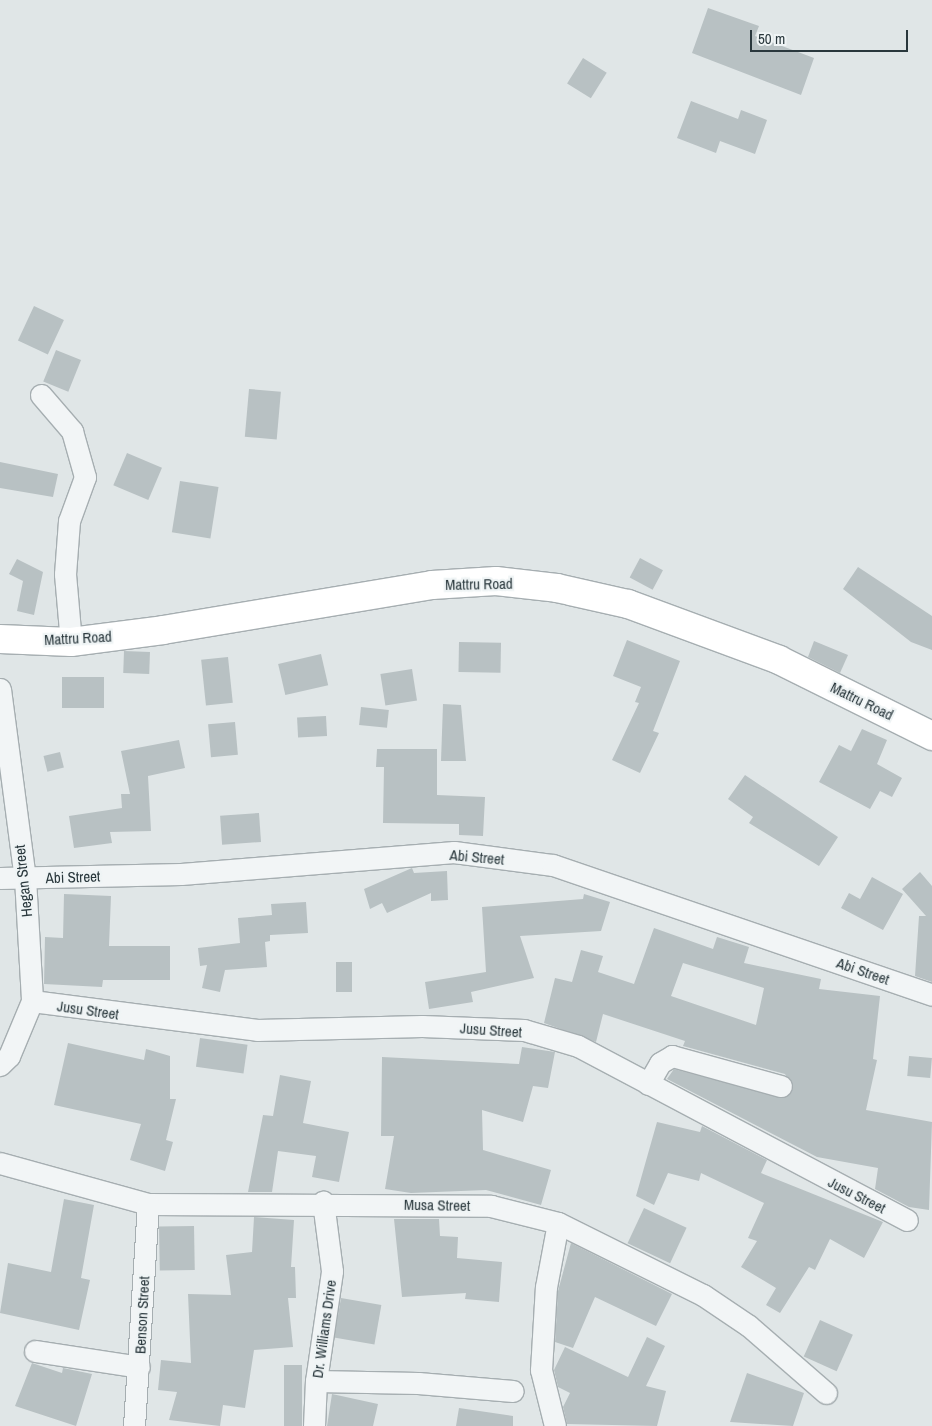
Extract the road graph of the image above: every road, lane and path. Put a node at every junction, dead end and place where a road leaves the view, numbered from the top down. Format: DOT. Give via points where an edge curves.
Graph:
graph roads {
  1 [pos="41,395"];
  2 [pos="0,639"];
  3 [pos="71,642"];
  4 [pos="0,689"];
  5 [pos="932,736"];
  6 [pos="0,878"];
  7 [pos="25,878"];
  8 [pos="932,995"];
  9 [pos="32,1001"];
  10 [pos="0,1065"];
  11 [pos="648,1084"];
  12 [pos="781,1086"];
  13 [pos="0,1163"];
  14 [pos="323,1202"];
  15 [pos="148,1204"];
  16 [pos="907,1220"];
  17 [pos="558,1222"];
  18 [pos="35,1350"];
  19 [pos="139,1367"];
  20 [pos="316,1381"];
  21 [pos="513,1391"];
  22 [pos="826,1393"];
  23 [pos="134,1426"];
  24 [pos="314,1426"];
  25 [pos="554,1426"];
  1 -- 3 [label="street" via="72,431 85,477 69,521 65,574"];
  2 -- 3 [label="main road, Mattru Road"];
  3 -- 5 [label="main road, Mattru Road" via="257,616 432,585 496,582 557,588 646,610 770,657"];
  4 -- 7 [label="street, Hegan Street" via="10,791"];
  6 -- 7 [label="street, Abi Street"];
  7 -- 8 [label="street, Abi Street" via="180,874 454,852 524,861 554,865"];
  7 -- 9 [label="street, Hegan Street"];
  9 -- 10 [label="street, Hegan Street" via="9,1056"];
  9 -- 11 [label="street, Jusu Street" via="257,1030 422,1026 524,1030 578,1046"];
  11 -- 12 [label="street" via="660,1063 672,1056"];
  11 -- 16 [label="street, Jusu Street"];
  13 -- 15 [label="street, Musa Street"];
  14 -- 15 [label="street, Musa Street"];
  14 -- 17 [label="street, Musa Street" via="491,1206"];
  14 -- 20 [label="street, Dr. Williams Drive" via="332,1271"];
  15 -- 19 [label="street, Benson Street"];
  17 -- 22 [label="street, Musa Street" via="703,1295 749,1326"];
  17 -- 25 [label="street" via="546,1287 541,1370"];
  18 -- 19 [label="street"];
  19 -- 23 [label="street, Benson Street"];
  20 -- 21 [label="street" via="418,1382"];
  20 -- 24 [label="street, Dr. Williams Drive"];
}
